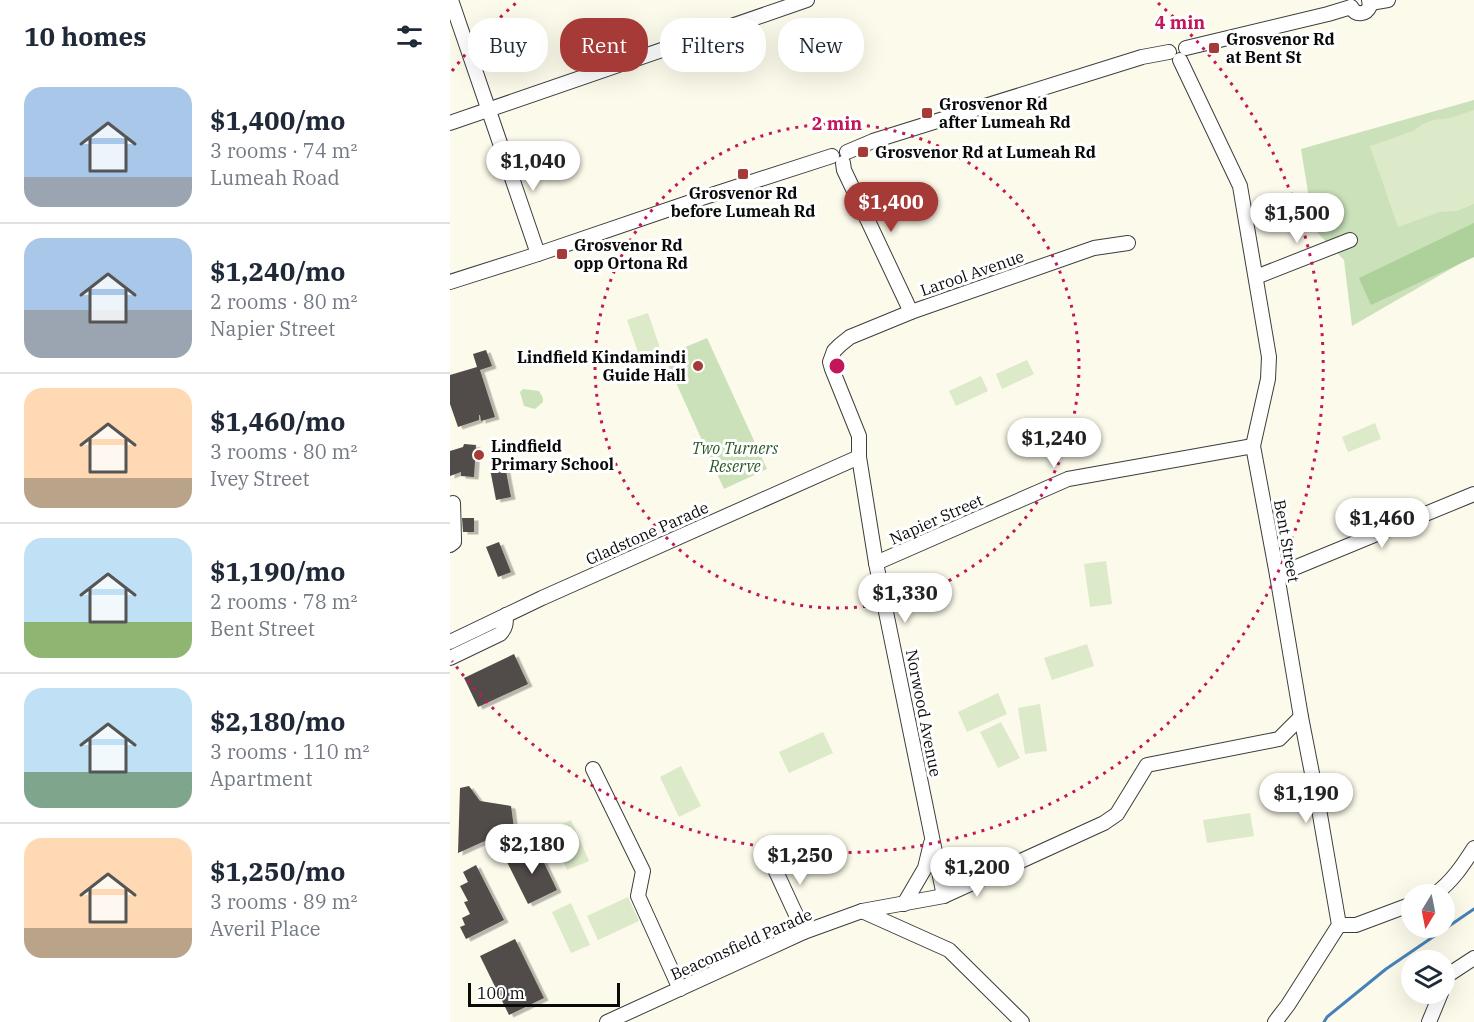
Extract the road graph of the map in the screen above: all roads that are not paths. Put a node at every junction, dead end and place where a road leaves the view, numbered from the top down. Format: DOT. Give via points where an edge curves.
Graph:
graph roads {
  1 [pos="451,0"];
  2 [pos="807,0"];
  3 [pos="1388,0"];
  4 [pos="1369,2"];
  5 [pos="1352,3"];
  6 [pos="1178,53"];
  7 [pos="489,110"];
  8 [pos="450,123"];
  9 [pos="841,157"];
  10 [pos="1350,240"];
  11 [pos="1128,243"];
  12 [pos="538,254"];
  13 [pos="1256,277"];
  14 [pos="450,282"];
  15 [pos="911,312"];
  16 [pos="834,351"];
  17 [pos="1253,446"];
  18 [pos="860,457"];
  19 [pos="1474,494"];
  20 [pos="453,503"];
  21 [pos="450,545"];
  22 [pos="876,563"];
  23 [pos="1277,575"];
  24 [pos="506,615"];
  25 [pos="450,642"];
  26 [pos="450,658"];
  27 [pos="1300,717"];
  28 [pos="594,769"];
  29 [pos="932,838"];
  30 [pos="1474,848"];
  31 [pos="768,852"];
  32 [pos="1447,884"];
  33 [pos="944,896"];
  34 [pos="904,904"];
  35 [pos="1401,908"];
  36 [pos="862,911"];
  37 [pos="1340,925"];
  38 [pos="804,932"];
  39 [pos="1474,958"];
  40 [pos="1455,970"];
  41 [pos="680,989"];
  42 [pos="1436,1004"];
  43 [pos="608,1022"];
  44 [pos="1022,1022"];
  45 [pos="1275,1022"];
  46 [pos="1429,1022"];
  1 -- 7 [label="street"];
  2 -- 7 [label="street"];
  3 -- 4 [label="street"];
  4 -- 5 [label="street" via="1367,11 1361,14 1355,12"];
  5 -- 6 [label="street" via="1328,15"];
  6 -- 9 [label="street" via="1142,57 873,141"];
  6 -- 13 [label="street, Bent Street" via="1240,186"];
  7 -- 8 [label="street"];
  7 -- 12 [label="street"];
  9 -- 12 [label="street"];
  9 -- 15 [label="street"];
  10 -- 13 [label="street"];
  11 -- 15 [label="street, Larool Avenue" via="1094,248"];
  12 -- 14 [label="street"];
  13 -- 17 [label="street, Bent Street" via="1269,357 1267,387"];
  15 -- 16 [label="street, Larool Avenue" via="850,337"];
  16 -- 18 [label="street, Norwood Avenue" via="830,362 859,436"];
  17 -- 22 [label="street, Napier Street" via="1068,479"];
  17 -- 23 [label="street, Bent Street"];
  18 -- 22 [label="street, Norwood Avenue"];
  18 -- 24 [label="street, Gladstone Parade"];
  19 -- 23 [label="street"];
  20 -- 21 [label="street" via="454,542"];
  22 -- 29 [label="street, Norwood Avenue"];
  23 -- 27 [label="street, Bent Street"];
  24 -- 25 [label="street, Gladstone Parade"];
  24 -- 26 [label="street" via="506,626 500,634"];
  27 -- 33 [label="street, Beaconsfield Parade" via="1279,739 1147,765 1117,814 1104,823"];
  27 -- 37 [label="street, Bent Street"];
  28 -- 41 [label="street" via="643,871 638,896"];
  29 -- 33 [label="street, Norwood Avenue"];
  29 -- 34 [label="street, Norwood Avenue" via="925,868"];
  30 -- 32 [label="street"];
  31 -- 38 [label="street"];
  33 -- 34 [label="street, Beaconsfield Parade"];
  34 -- 36 [label="street, Beaconsfield Parade"];
  35 -- 37 [label="street" via="1356,925"];
  36 -- 38 [label="street, Beaconsfield Parade"];
  36 -- 44 [label="street" via="949,950"];
  37 -- 45 [label="street"];
  38 -- 41 [label="street, Beaconsfield Parade"];
  39 -- 40 [label="street"];
  41 -- 43 [label="street, Beaconsfield Parade"];
  42 -- 46 [label="street"];
}
